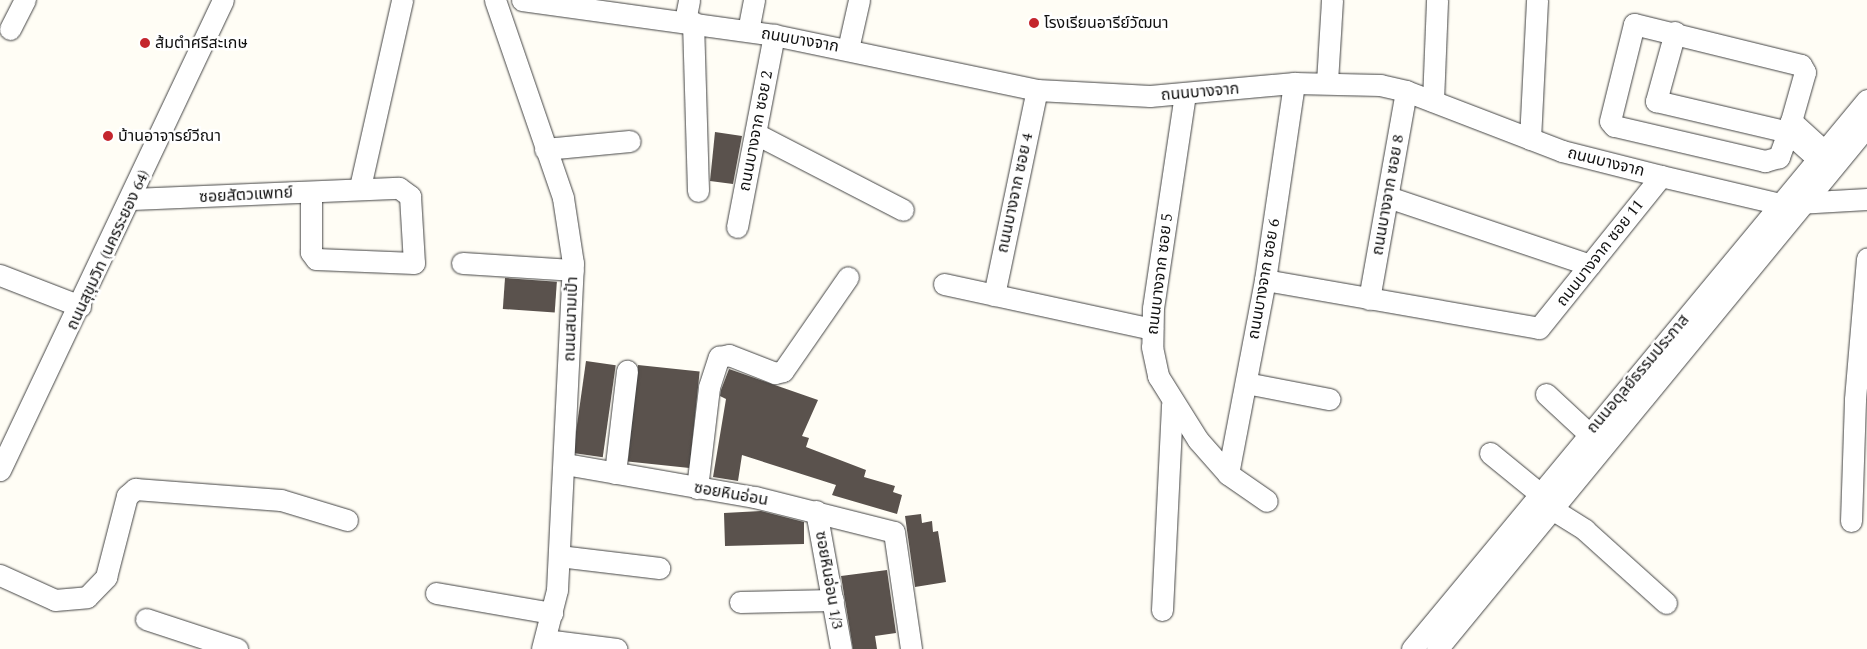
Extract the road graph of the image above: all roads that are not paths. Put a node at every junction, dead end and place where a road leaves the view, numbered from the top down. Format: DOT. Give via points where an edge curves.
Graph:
graph roads {
  1 [pos="25,0"];
  2 [pos="224,0"];
  3 [pos="402,0"];
  4 [pos="495,0"];
  5 [pos="522,0"];
  6 [pos="689,0"];
  7 [pos="754,0"];
  8 [pos="859,0"];
  9 [pos="1332,0"];
  10 [pos="1437,0"];
  11 [pos="1537,0"];
  12 [pos="602,6"];
  13 [pos="689,22"];
  14 [pos="10,29"];
  15 [pos="748,31"];
  16 [pos="1675,32"];
  17 [pos="774,35"];
  18 [pos="848,49"];
  19 [pos="1328,82"];
  20 [pos="1294,83"];
  21 [pos="1037,90"];
  22 [pos="1406,91"];
  23 [pos="1186,94"];
  24 [pos="1433,100"];
  25 [pos="1867,100"];
  26 [pos="1867,126"];
  27 [pos="1790,127"];
  28 [pos="758,135"];
  29 [pos="1530,139"];
  30 [pos="630,141"];
  31 [pos="545,149"];
  32 [pos="1821,155"];
  33 [pos="1661,176"];
  34 [pos="360,187"];
  35 [pos="698,191"];
  36 [pos="311,192"];
  37 [pos="1388,197"];
  38 [pos="132,199"];
  39 [pos="1867,199"];
  40 [pos="1805,202"];
  41 [pos="1780,204"];
  42 [pos="903,210"];
  43 [pos="737,226"];
  44 [pos="1867,258"];
  45 [pos="462,263"];
  46 [pos="1590,265"];
  47 [pos="573,270"];
  48 [pos="0,275"];
  49 [pos="848,277"];
  50 [pos="1265,280"];
  51 [pos="944,284"];
  52 [pos="994,295"];
  53 [pos="1369,299"];
  54 [pos="80,306"];
  55 [pos="1152,329"];
  56 [pos="627,371"];
  57 [pos="1246,383"];
  58 [pos="1546,394"];
  59 [pos="1329,399"];
  60 [pos="1172,404"];
  61 [pos="1588,433"];
  62 [pos="1490,453"];
  63 [pos="565,464"];
  64 [pos="0,470"];
  65 [pos="615,473"];
  66 [pos="1228,474"];
  67 [pos="697,488"];
  68 [pos="1538,493"];
  69 [pos="1267,501"];
  70 [pos="1552,510"];
  71 [pos="816,511"];
  72 [pos="348,520"];
  73 [pos="1851,521"];
  74 [pos="559,556"];
  75 [pos="659,568"];
  76 [pos="0,575"];
  77 [pos="436,593"];
  78 [pos="833,600"];
  79 [pos="740,602"];
  80 [pos="1666,603"];
  81 [pos="1162,610"];
  82 [pos="552,613"];
  83 [pos="146,619"];
  84 [pos="543,644"];
  85 [pos="1447,645"];
  86 [pos="238,649"];
  87 [pos="616,649"];
  88 [pos="841,649"];
  89 [pos="911,649"];
  90 [pos="1412,649"];
  1 -- 14 [label="street"];
  2 -- 38 [label="street, ถนนสุขุมวิท (นครระยอง 64)"];
  3 -- 34 [label="street"];
  4 -- 31 [label="street, ถนนสนามเป้า"];
  5 -- 12 [label="street, ถนนบางจาก"];
  6 -- 13 [label="street"];
  7 -- 15 [label="street"];
  8 -- 18 [label="street"];
  9 -- 19 [label="street"];
  10 -- 24 [label="street"];
  11 -- 29 [label="street"];
  12 -- 13 [label="street, ถนนบางจาก"];
  13 -- 15 [label="street, ถนนบางจาก"];
  13 -- 35 [label="street"];
  15 -- 17 [label="street, ถนนบางจาก"];
  16 -- 27 [label="street" via="1801,66 1804,72"];
  16 -- 27 [label="street" via="1656,101"];
  16 -- 27 [label="street" via="1634,24 1612,125 1766,161 1779,157"];
  17 -- 18 [label="street, ถนนบางจาก"];
  17 -- 28 [label="street, ถนนบางจาก ซอย 2"];
  18 -- 21 [label="street, ถนนบางจาก"];
  19 -- 20 [label="street, ถนนบางจาก"];
  19 -- 22 [label="street, ถนนบางจาก"];
  20 -- 23 [label="street, ถนนบางจาก"];
  20 -- 50 [label="street, ถนนบางจาก ซอย 6"];
  21 -- 23 [label="street, ถนนบางจาก" via="1111,96"];
  21 -- 52 [label="street, ถนนบางจาก ซอย 4"];
  22 -- 24 [label="street, ถนนบางจาก"];
  22 -- 37 [label="street, ถนนบางจาก ซอย 8"];
  23 -- 55 [label="street, ถนนบางจาก ซอย 5"];
  24 -- 29 [label="street, ถนนบางจาก"];
  25 -- 32 [label="street, ถนนอดุลย์ธรรมประภาส"];
  26 -- 40 [label="street, ถนนอดุลย์ธรรมประภาส"];
  27 -- 32 [label="street"];
  28 -- 42 [label="street"];
  28 -- 43 [label="street, ถนนบางจาก ซอย 2"];
  29 -- 33 [label="street, ถนนบางจาก"];
  30 -- 31 [label="street"];
  31 -- 47 [label="street, ถนนสนามเป้า" via="563,198"];
  32 -- 41 [label="street, ถนนอดุลย์ธรรมประภาส"];
  33 -- 41 [label="street, ถนนบางจาก"];
  33 -- 46 [label="street, ถนนบางจาก ซอย 11"];
  34 -- 36 [label="street, ซอยสัตวแพทย์"];
  34 -- 36 [label="street, ซอยสัตวแพทย์" via="399,188 410,196 416,256 408,266 316,259 311,252"];
  36 -- 38 [label="street, ซอยสัตวแพทย์"];
  37 -- 46 [label="street"];
  37 -- 53 [label="street, ถนนบางจาก ซอย 8"];
  38 -- 54 [label="street, ถนนสุขุมวิท (นครระยอง 64)"];
  39 -- 40 [label="street, ถนนบางจาก"];
  40 -- 41 [label="street, ถนนบางจาก"];
  40 -- 70 [label="street, ถนนอดุลย์ธรรมประภาส"];
  41 -- 61 [label="street, ถนนอดุลย์ธรรมประภาส"];
  44 -- 73 [label="street" via="1855,399"];
  45 -- 47 [label="street"];
  46 -- 53 [label="street, ถนนบางจาก ซอย 11" via="1539,328"];
  47 -- 63 [label="street, ถนนสนามเป้า"];
  48 -- 54 [label="street"];
  49 -- 67 [label="street" via="783,371 775,373 729,355 719,357 709,387"];
  50 -- 53 [label="street"];
  50 -- 57 [label="street, ถนนบางจาก ซอย 6"];
  51 -- 52 [label="street"];
  52 -- 55 [label="street"];
  54 -- 64 [label="street, ถนนสุขุมวิท (นครระยอง 64)"];
  55 -- 60 [label="street, ถนนบางจาก ซอย 5" via="1158,376"];
  56 -- 65 [label="street"];
  57 -- 59 [label="street"];
  57 -- 66 [label="street, ถนนบางจาก ซอย 6"];
  58 -- 61 [label="street"];
  60 -- 66 [label="street, ถนนบางจาก ซอย 5"];
  60 -- 81 [label="street"];
  61 -- 68 [label="street, ถนนอดุลย์ธรรมประภาส"];
  62 -- 68 [label="street"];
  63 -- 65 [label="street, ซอยหินอ่อน"];
  63 -- 74 [label="street, ถนนสนามเป้า"];
  65 -- 67 [label="street, ซอยหินอ่อน"];
  66 -- 69 [label="street, ถนนบางจาก ซอย 5"];
  67 -- 71 [label="street, ซอยหินอ่อน"];
  68 -- 90 [label="street, ถนนอดุลย์ธรรมประภาส"];
  70 -- 80 [label="street" via="1585,530"];
  70 -- 85 [label="street, ถนนอดุลย์ธรรมประภาส"];
  71 -- 78 [label="street, ซอยหินอ่อน 1/3"];
  71 -- 89 [label="street, ซอยหินอ่อน" via="894,532"];
  72 -- 76 [label="street" via="281,500 135,489 127,496 106,577 87,597 55,600"];
  74 -- 75 [label="street"];
  74 -- 82 [label="street, ถนนสนามเป้า"];
  77 -- 82 [label="street"];
  78 -- 79 [label="street"];
  78 -- 88 [label="street, ซอยหินอ่อน 1/3"];
  82 -- 84 [label="street, ถนนสนามเป้า"];
  83 -- 86 [label="street"];
  84 -- 87 [label="street"];
}
